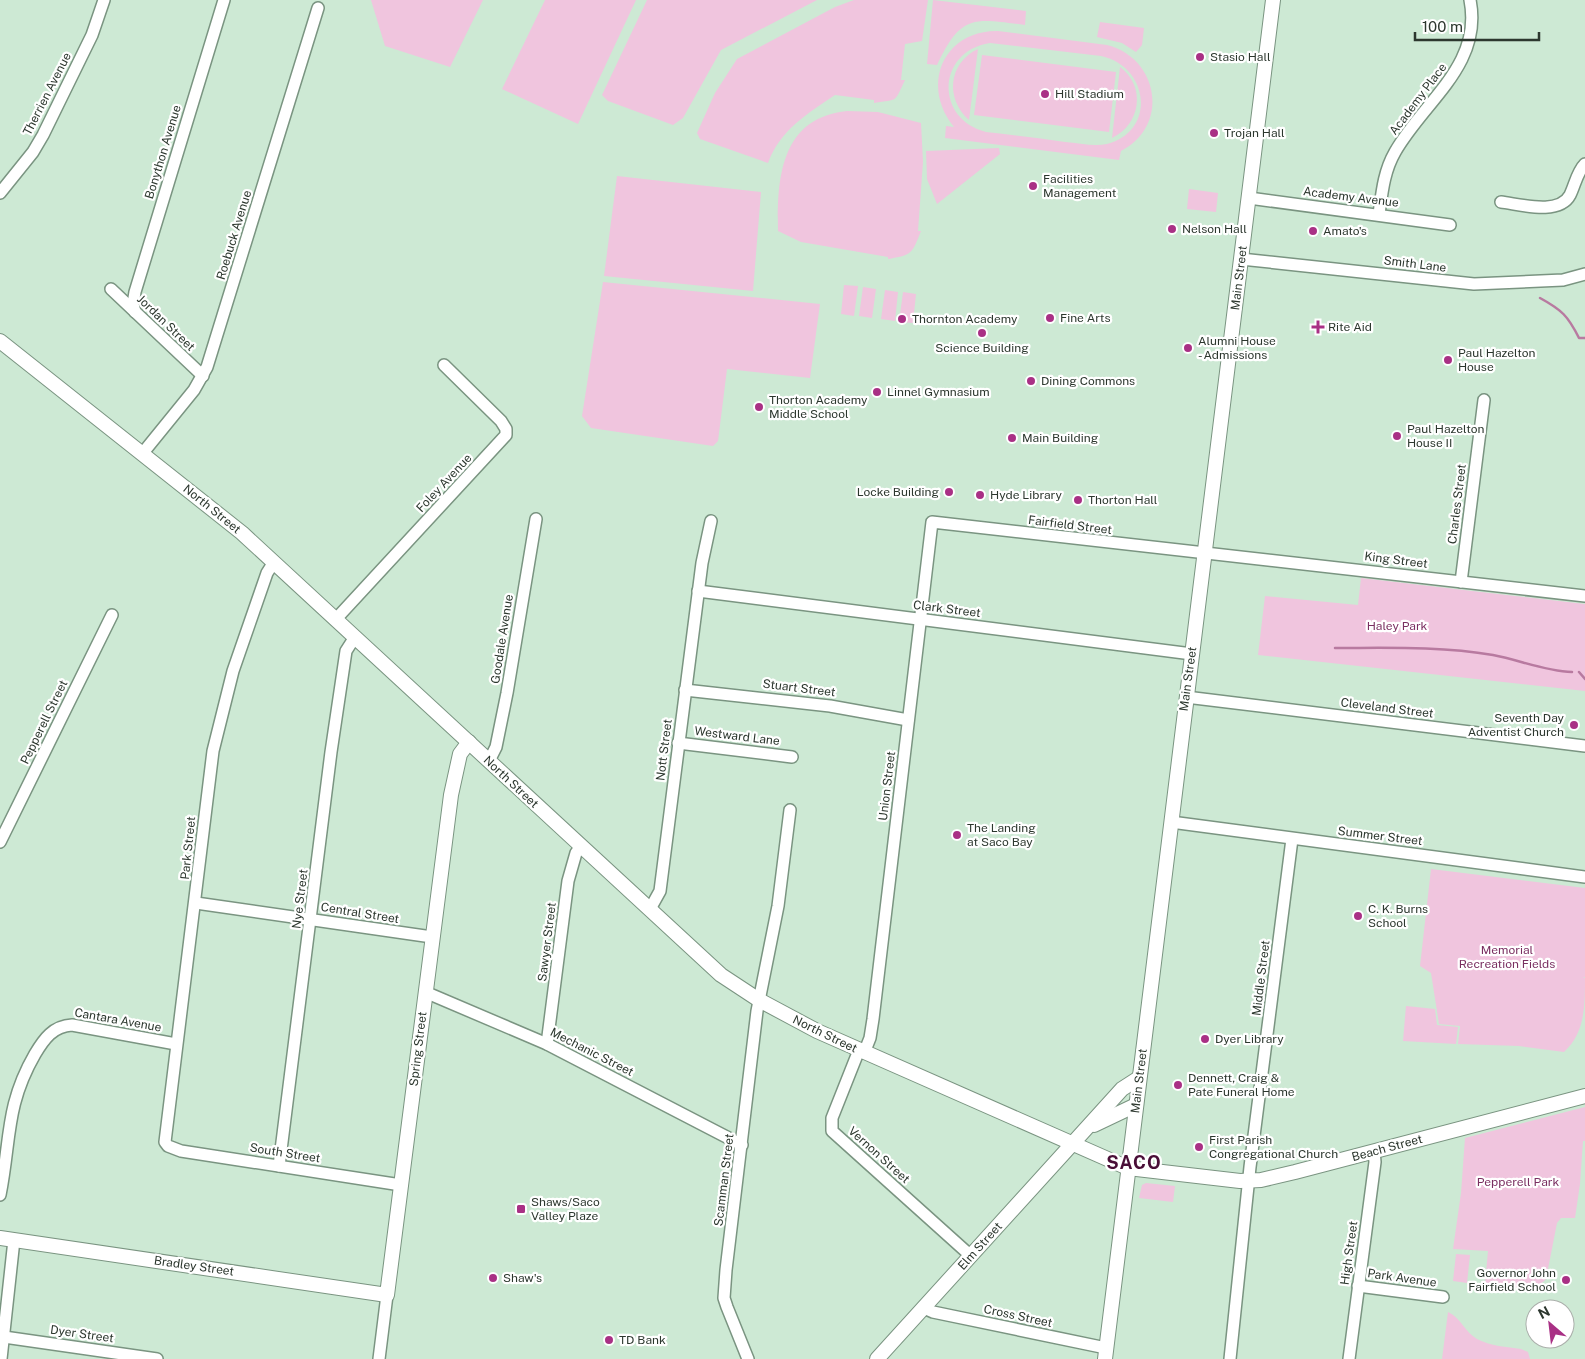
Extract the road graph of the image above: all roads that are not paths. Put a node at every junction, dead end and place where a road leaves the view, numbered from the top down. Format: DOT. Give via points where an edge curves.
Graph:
graph roads {
  1 [pos="104,0"];
  2 [pos="224,0"];
  3 [pos="1273,0"];
  4 [pos="1470,0"];
  5 [pos="318,8"];
  6 [pos="1585,164"];
  7 [pos="0,193"];
  8 [pos="1249,198"];
  9 [pos="1501,202"];
  10 [pos="1379,214"];
  11 [pos="1450,225"];
  12 [pos="1241,259"];
  13 [pos="1585,274"];
  14 [pos="111,289"];
  15 [pos="135,312"];
  16 [pos="0,341"];
  17 [pos="444,366"];
  18 [pos="203,376"];
  19 [pos="1484,400"];
  20 [pos="142,454"];
  21 [pos="536,519"];
  22 [pos="711,521"];
  23 [pos="932,522"];
  24 [pos="1204,552"];
  25 [pos="274,562"];
  26 [pos="1462,582"];
  27 [pos="698,591"];
  28 [pos="1585,596"];
  29 [pos="112,614"];
  30 [pos="336,619"];
  31 [pos="920,620"];
  32 [pos="355,637"];
  33 [pos="1192,654"];
  34 [pos="685,690"];
  35 [pos="1186,697"];
  36 [pos="908,720"];
  37 [pos="469,742"];
  38 [pos="678,743"];
  39 [pos="1585,746"];
  40 [pos="792,757"];
  41 [pos="489,761"];
  42 [pos="790,810"];
  43 [pos="1171,822"];
  44 [pos="1292,839"];
  45 [pos="0,842"];
  46 [pos="580,846"];
  47 [pos="1585,877"];
  48 [pos="196,903"];
  49 [pos="650,909"];
  50 [pos="312,919"];
  51 [pos="432,937"];
  52 [pos="425,992"];
  53 [pos="759,1000"];
  54 [pos="176,1044"];
  55 [pos="547,1044"];
  56 [pos="861,1051"];
  57 [pos="1139,1078"];
  58 [pos="1585,1096"];
  59 [pos="1136,1105"];
  60 [pos="1082,1132"];
  61 [pos="1072,1143"];
  62 [pos="166,1145"];
  63 [pos="742,1146"];
  64 [pos="1374,1151"];
  65 [pos="279,1166"];
  66 [pos="1128,1168"];
  67 [pos="1250,1182"];
  68 [pos="401,1185"];
  69 [pos="0,1194"];
  70 [pos="7,1239"];
  71 [pos="971,1256"];
  72 [pos="1358,1286"];
  73 [pos="387,1295"];
  74 [pos="1444,1297"];
  75 [pos="924,1308"];
  76 [pos="4,1337"];
  77 [pos="1106,1353"];
  78 [pos="0,1359"];
  79 [pos="157,1359"];
  80 [pos="379,1359"];
  81 [pos="748,1359"];
  82 [pos="877,1359"];
  83 [pos="1230,1359"];
  84 [pos="1349,1359"];
  1 -- 7 [label="street, Therrien Avenue" via="92,35 43,135"];
  2 -- 15 [label="street, Bonython Avenue" via="135,292"];
  3 -- 8 [label="main road, Main Street"];
  4 -- 10 [label="street, Academy Place" via="1473,23 1466,55 1396,151 1384,178"];
  5 -- 18 [label="street, Roebuck Avenue"];
  6 -- 9 [label="street" via="1570,197 1561,204 1548,207"];
  8 -- 10 [label="street, Academy Avenue"];
  8 -- 12 [label="main road, Main Street"];
  10 -- 11 [label="street, Academy Avenue"];
  12 -- 13 [label="street, Smith Lane" via="1474,284 1563,280"];
  12 -- 24 [label="main road, Main Street"];
  14 -- 15 [label="street, Jordan Street"];
  15 -- 18 [label="street, Jordan Street"];
  16 -- 20 [label="main road, North Street"];
  17 -- 30 [label="street, Foley Avenue" via="501,421 506,435"];
  18 -- 20 [label="street, Roebuck Avenue"];
  19 -- 26 [label="street, Charles Street"];
  20 -- 25 [label="main road, North Street"];
  21 -- 41 [label="street, Goodale Avenue" via="507,693 496,747"];
  22 -- 27 [label="street, Nott Street"];
  23 -- 24 [label="street, Fairfield Street"];
  23 -- 31 [label="street, Union Street"];
  24 -- 26 [label="street, King Street"];
  24 -- 33 [label="main road, Main Street"];
  25 -- 30 [label="main road, North Street"];
  25 -- 48 [label="street, Park Street" via="236,660 220,716"];
  26 -- 28 [label="street, King Street"];
  27 -- 31 [label="street, Clark Street"];
  27 -- 34 [label="street, Nott Street"];
  29 -- 45 [label="street, Pepperell Street"];
  30 -- 32 [label="main road, North Street"];
  31 -- 33 [label="street, Clark Street"];
  31 -- 36 [label="street, Union Street"];
  32 -- 37 [label="main road, North Street"];
  32 -- 50 [label="street, Nye Street" via="346,651"];
  33 -- 35 [label="main road, Main Street"];
  34 -- 36 [label="street, Stuart Street" via="830,706"];
  34 -- 38 [label="street, Nott Street"];
  35 -- 39 [label="street, Cleveland Street"];
  35 -- 43 [label="main road, Main Street"];
  36 -- 56 [label="street, Union Street" via="873,1019 870,1038"];
  37 -- 41 [label="main road, North Street"];
  37 -- 51 [label="main road, Spring Street" via="460,754 453,780"];
  38 -- 40 [label="street, Westward Lane"];
  38 -- 49 [label="street, Nott Street" via="660,891"];
  41 -- 46 [label="main road, North Street"];
  42 -- 53 [label="street, Scamman Street" via="770,958"];
  43 -- 44 [label="street, Summer Street"];
  43 -- 57 [label="main road, Main Street"];
  44 -- 47 [label="street, Summer Street"];
  44 -- 67 [label="street, Middle Street"];
  46 -- 49 [label="main road, North Street"];
  46 -- 55 [label="street, Sawyer Street" via="574,857 566,894"];
  48 -- 50 [label="street, Central Street"];
  48 -- 54 [label="street, Park Street"];
  49 -- 53 [label="main road, North Street" via="721,975"];
  50 -- 51 [label="street, Central Street"];
  50 -- 65 [label="street, Nye Street"];
  51 -- 52 [label="main road, Spring Street"];
  52 -- 55 [label="street, Mechanic Street"];
  52 -- 68 [label="main road, Spring Street"];
  53 -- 56 [label="main road, North Street"];
  53 -- 63 [label="street, Scamman Street"];
  54 -- 62 [label="street, Park Street" via="164,1134"];
  54 -- 69 [label="street, Cantara Avenue" via="72,1025 52,1031 37,1050 16,1093"];
  55 -- 63 [label="street, Mechanic Street"];
  56 -- 61 [label="main road, North Street"];
  56 -- 71 [label="street, Vernon Street" via="832,1118 832,1131"];
  57 -- 59 [label="main road, Main Street"];
  57 -- 60 [label="main road, Elm Street" via="1126,1085"];
  58 -- 64 [label="main road, Beach Street"];
  59 -- 60 [label="main road, Elm Street"];
  59 -- 66 [label="main road, Main Street"];
  60 -- 61 [label="main road, Elm Street"];
  61 -- 66 [label="main road, Beach Street"];
  61 -- 71 [label="main road, Elm Street"];
  62 -- 65 [label="street, South Street" via="181,1151"];
  63 -- 81 [label="street, Scamman Street" via="724,1298"];
  64 -- 67 [label="main road, Beach Street"];
  64 -- 72 [label="street, High Street" via="1376,1162"];
  65 -- 68 [label="street, South Street"];
  66 -- 67 [label="main road, Beach Street"];
  66 -- 77 [label="main road, Main Street"];
  67 -- 83 [label="street, Middle Street"];
  68 -- 73 [label="main road, Spring Street"];
  70 -- 73 [label="main road, Bradley Street"];
  70 -- 76 [label="street"];
  71 -- 75 [label="main road, Elm Street"];
  72 -- 74 [label="street, Park Avenue"];
  72 -- 84 [label="street, High Street"];
  73 -- 80 [label="street, Spring Street"];
  75 -- 77 [label="street, Cross Street"];
  75 -- 82 [label="main road, Elm Street"];
  76 -- 78 [label="street"];
  76 -- 79 [label="street, Dyer Street"];
}
